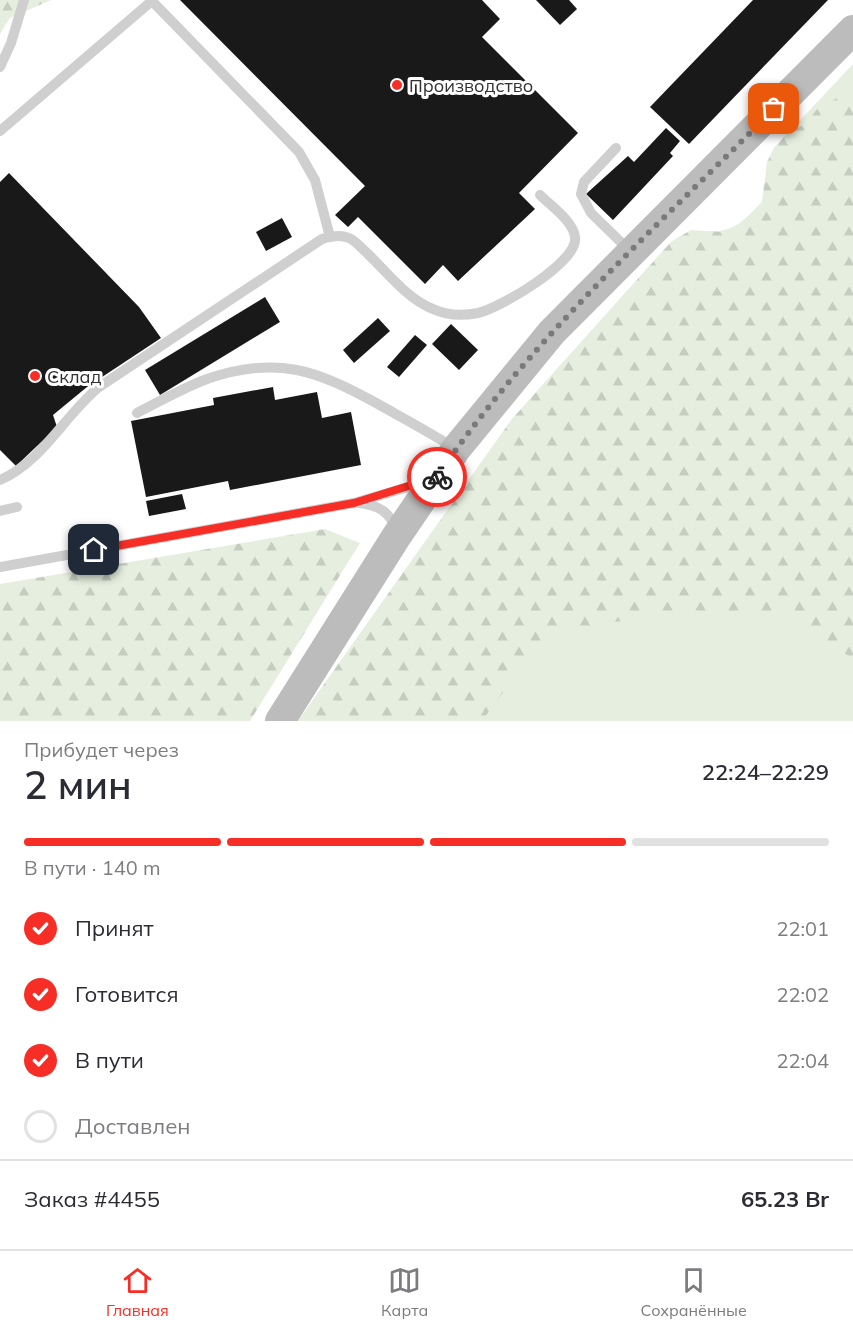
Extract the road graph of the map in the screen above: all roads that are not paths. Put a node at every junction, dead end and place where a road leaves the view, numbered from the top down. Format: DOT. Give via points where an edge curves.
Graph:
graph roads {
  1 [pos="24,0"];
  2 [pos="153,0"];
  3 [pos="853,30"];
  4 [pos="0,67"];
  5 [pos="0,131"];
  6 [pos="616,148"];
  7 [pos="540,195"];
  8 [pos="330,237"];
  9 [pos="631,252"];
  10 [pos="137,413"];
  11 [pos="456,449"];
  12 [pos="436,479"];
  13 [pos="0,480"];
  14 [pos="354,503"];
  15 [pos="17,507"];
  16 [pos="0,511"];
  17 [pos="396,537"];
  18 [pos="0,567"];
  19 [pos="280,721"];
  1 -- 4 [label="lane"];
  2 -- 5 [label="lane"];
  2 -- 8 [label="lane" via="299,152 315,180"];
  3 -- 9 [label="main road"];
  6 -- 9 [label="lane" via="584,182 581,194 586,206"];
  7 -- 8 [label="lane" via="573,231 576,239 571,254 512,298 474,314 431,309 353,240"];
  8 -- 13 [label="lane" via="308,246 99,387 72,411 28,462"];
  9 -- 11 [label="main road" via="552,332"];
  10 -- 11 [label="lane" via="207,379 247,369 306,370 342,384"];
  11 -- 12 [label="main road"];
  12 -- 14 [label="lane"];
  12 -- 17 [label="main road"];
  14 -- 17 [label="lane" via="383,510 394,522"];
  14 -- 18 [label="lane"];
  15 -- 16 [label="lane"];
  17 -- 19 [label="main road"];
}
